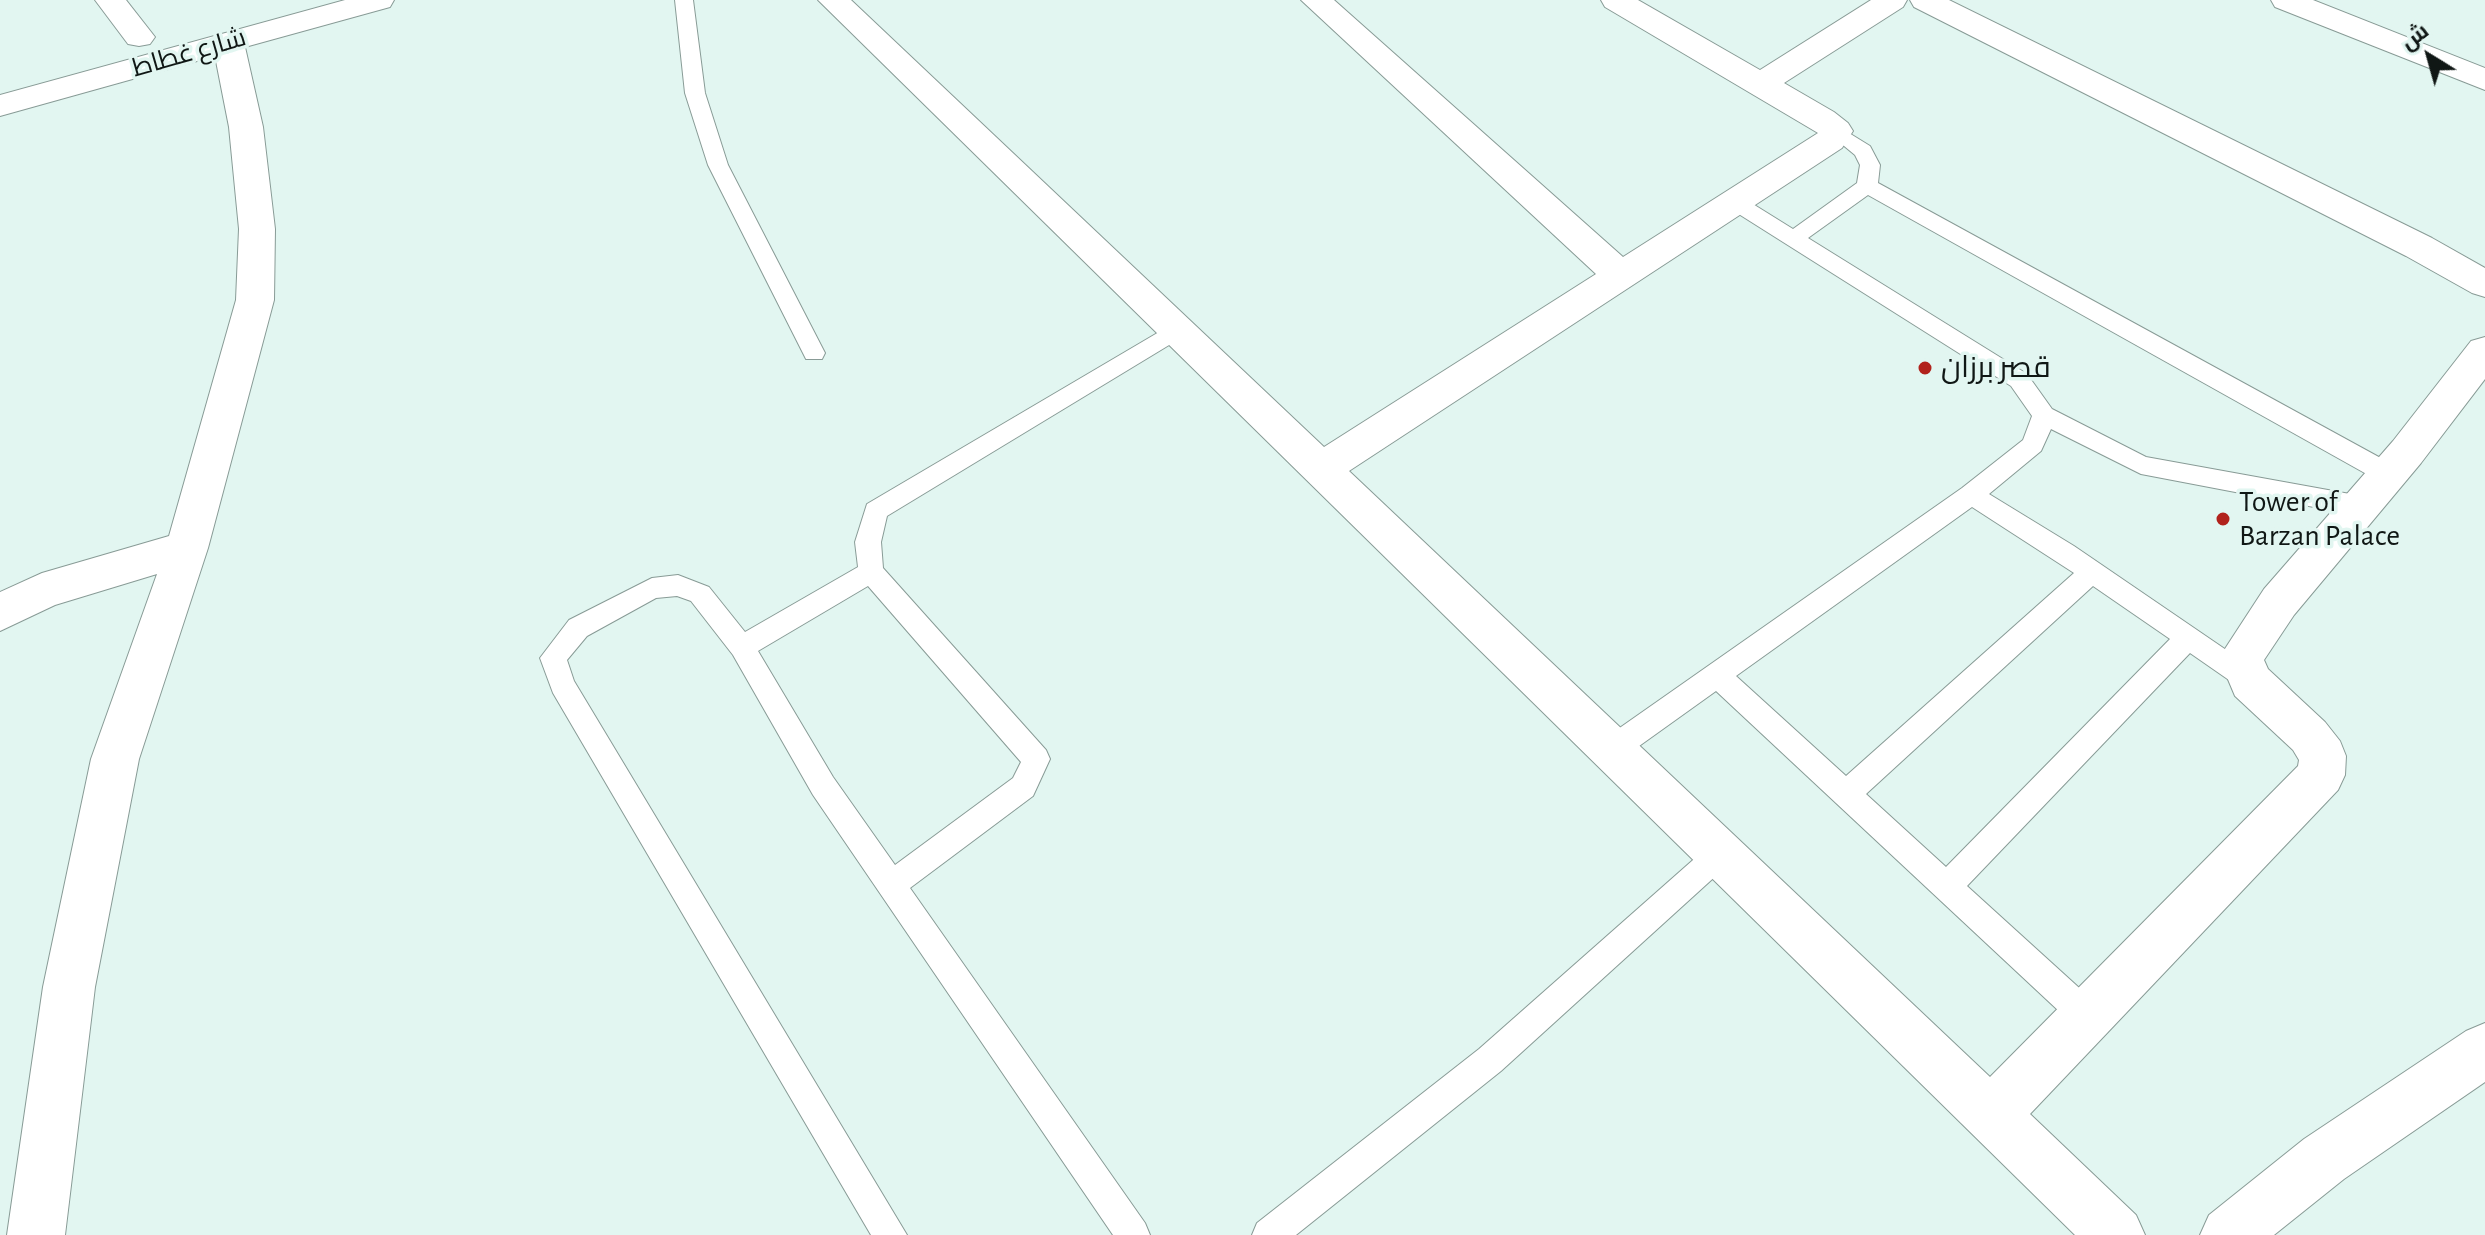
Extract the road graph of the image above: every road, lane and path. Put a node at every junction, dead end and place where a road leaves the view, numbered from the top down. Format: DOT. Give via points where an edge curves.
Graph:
graph roads {
  1 [pos="110,0"];
  2 [pos="274,0"];
  3 [pos="379,0"];
  4 [pos="684,0"];
  5 [pos="833,0"];
  6 [pos="1316,0"];
  7 [pos="1616,0"];
  8 [pos="1892,0"];
  9 [pos="1925,0"];
  10 [pos="2286,0"];
  11 [pos="139,37"];
  12 [pos="228,42"];
  13 [pos="31,67"];
  14 [pos="2485,80"];
  15 [pos="1759,85"];
  16 [pos="0,106"];
  17 [pos="1836,131"];
  18 [pos="1867,186"];
  19 [pos="1733,201"];
  20 [pos="1794,238"];
  21 [pos="1619,274"];
  22 [pos="2485,284"];
  23 [pos="1176,330"];
  24 [pos="2485,351"];
  25 [pos="814,353"];
  26 [pos="2044,415"];
  27 [pos="1320,470"];
  28 [pos="2374,490"];
  29 [pos="1971,495"];
  30 [pos="187,548"];
  31 [pos="871,572"];
  32 [pos="2092,572"];
  33 [pos="0,613"];
  34 [pos="2188,638"];
  35 [pos="742,647"];
  36 [pos="1717,675"];
  37 [pos="2251,682"];
  38 [pos="1611,750"];
  39 [pos="1846,794"];
  40 [pos="1720,854"];
  41 [pos="891,885"];
  42 [pos="1946,887"];
  43 [pos="2087,1016"];
  44 [pos="2485,1050"];
  45 [pos="1991,1115"];
  46 [pos="36,1235"];
  47 [pos="890,1235"];
  48 [pos="1133,1235"];
  49 [pos="1269,1235"];
  50 [pos="2116,1235"];
  51 [pos="2229,1235"];
  1 -- 11 [label="street"];
  2 -- 11 [label="street, شارع غطاط"];
  3 -- 12 [label="street, شارع غطاط"];
  4 -- 25 [label="lane" via="695,93 718,165"];
  5 -- 23 [label="street"];
  6 -- 21 [label="street"];
  7 -- 15 [label="street"];
  8 -- 15 [label="street"];
  9 -- 22 [label="street"];
  10 -- 14 [label="street"];
  11 -- 13 [label="street, شارع غطاط"];
  12 -- 16 [label="street, شارع غطاط"];
  12 -- 30 [label="street" via="246,127 257,229 255,300"];
  15 -- 17 [label="street"];
  17 -- 18 [label="lane" via="1863,151 1870,165"];
  17 -- 19 [label="street" via="1830,140"];
  18 -- 20 [label="lane"];
  18 -- 28 [label="lane"];
  19 -- 20 [label="lane"];
  19 -- 21 [label="street"];
  20 -- 26 [label="lane" via="2019,380"];
  21 -- 27 [label="street"];
  23 -- 27 [label="street"];
  23 -- 31 [label="lane" via="876,511 868,542"];
  24 -- 28 [label="street"];
  26 -- 28 [label="lane" via="2141,465"];
  26 -- 29 [label="lane" via="2033,445"];
  27 -- 38 [label="street"];
  28 -- 37 [label="street" via="2252,639 2241,658"];
  29 -- 32 [label="lane"];
  29 -- 36 [label="lane"];
  30 -- 33 [label="street" via="42,591"];
  30 -- 46 [label="street" via="115,759 69,987"];
  31 -- 35 [label="lane"];
  31 -- 41 [label="lane" via="1036,759 1023,787"];
  32 -- 34 [label="lane"];
  32 -- 39 [label="lane"];
  34 -- 37 [label="lane"];
  34 -- 42 [label="lane"];
  35 -- 41 [label="lane" via="823,786"];
  35 -- 47 [label="lane" via="700,594 678,585 652,588 578,628 553,658 562,685"];
  36 -- 38 [label="lane"];
  36 -- 39 [label="lane"];
  37 -- 43 [label="street" via="2309,736 2323,756 2321,775"];
  38 -- 40 [label="street"];
  39 -- 42 [label="lane"];
  40 -- 45 [label="street"];
  40 -- 49 [label="lane" via="1490,1060"];
  41 -- 48 [label="lane"];
  42 -- 43 [label="lane"];
  43 -- 45 [label="street"];
  44 -- 51 [label="street" via="2324,1159"];
  45 -- 50 [label="street"];
}
